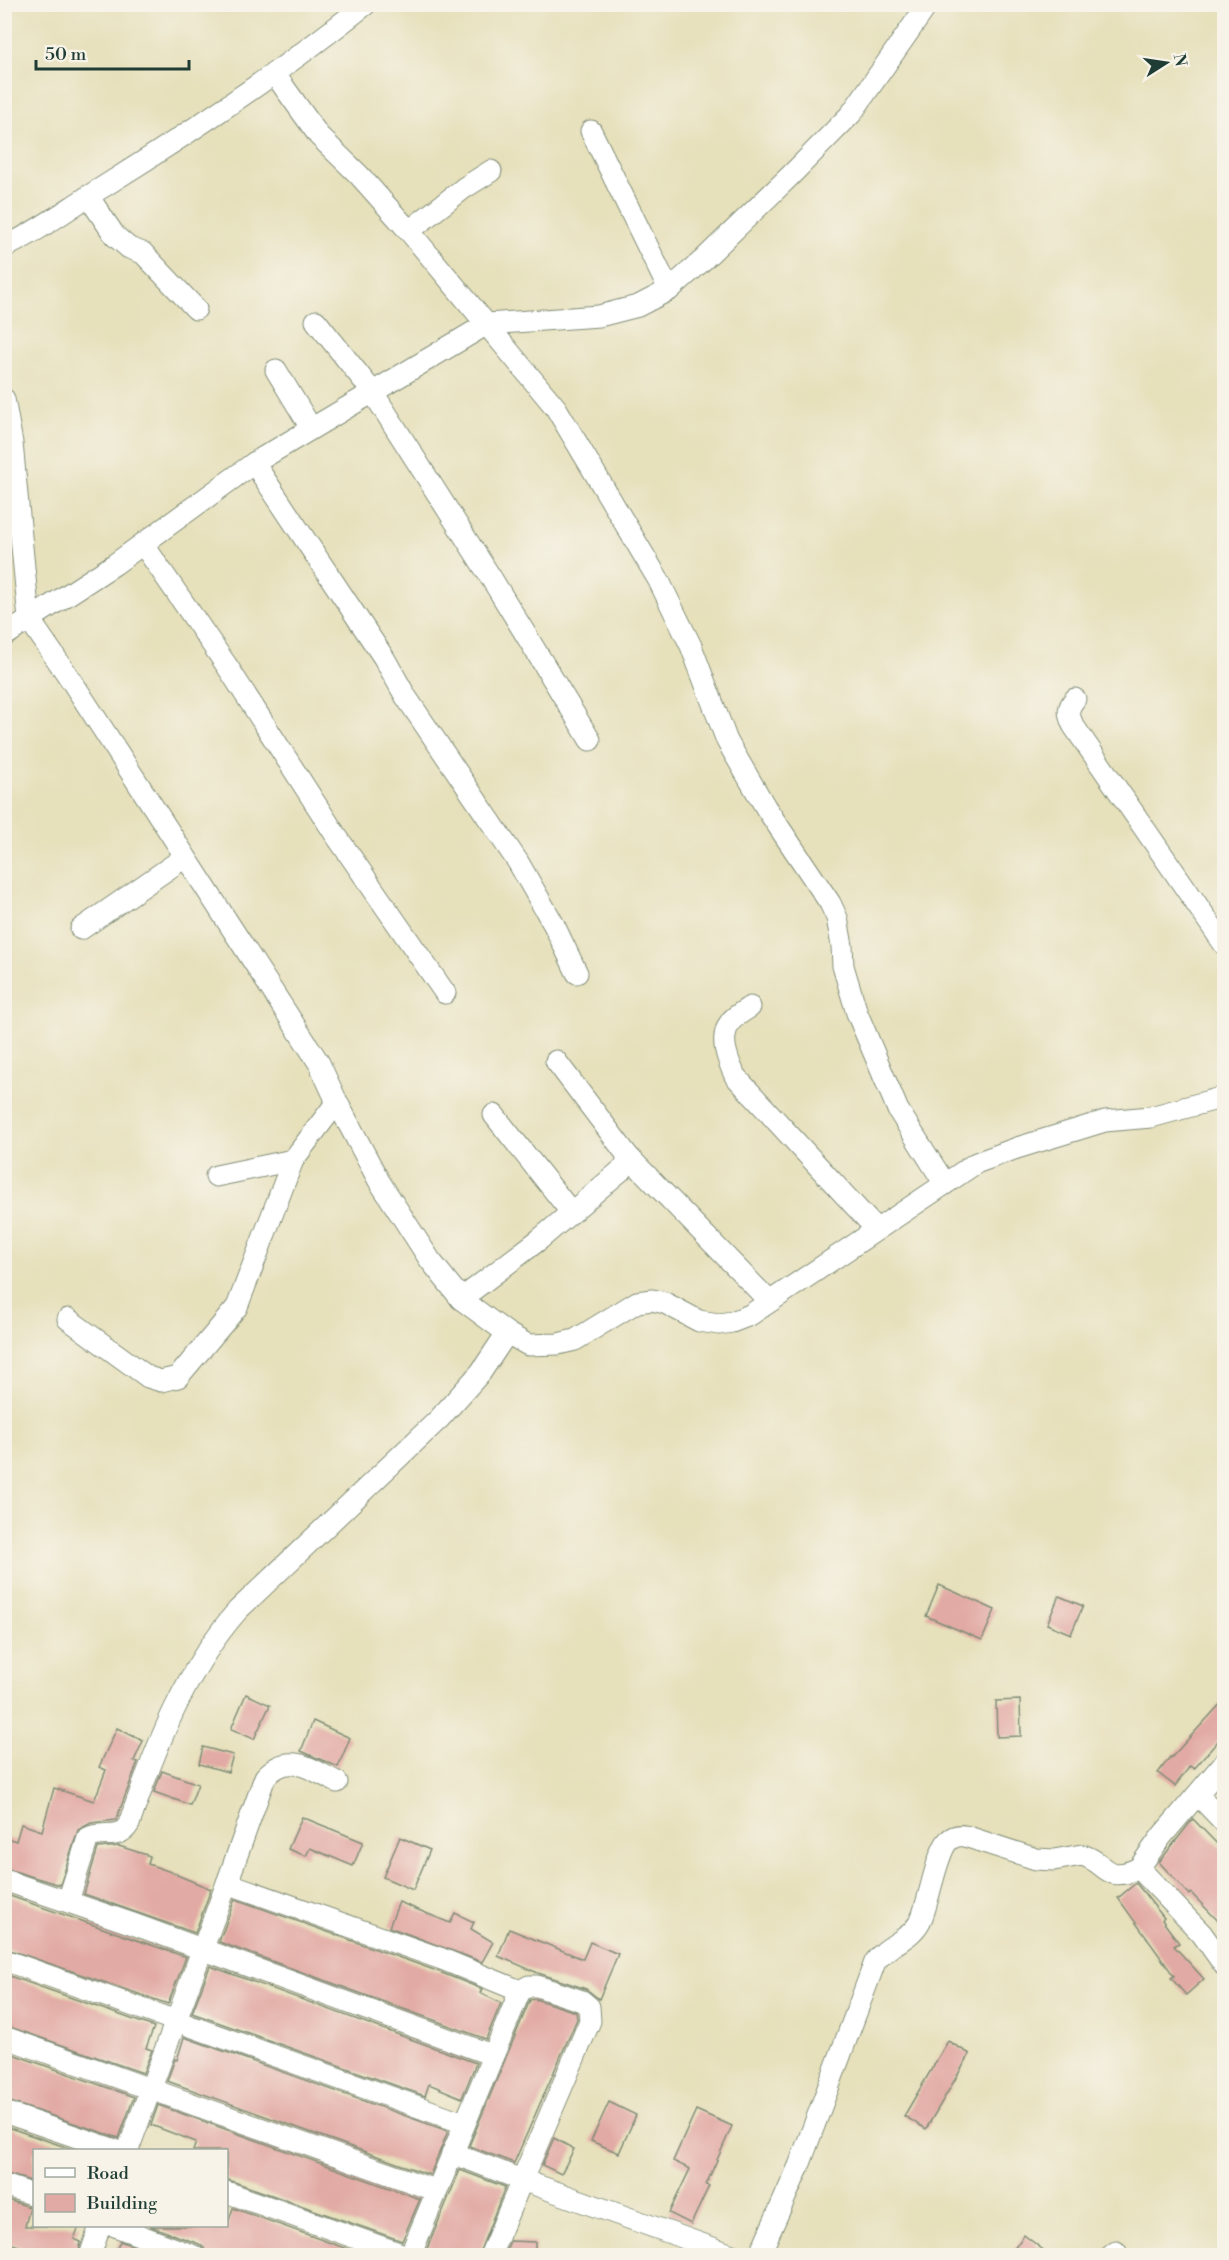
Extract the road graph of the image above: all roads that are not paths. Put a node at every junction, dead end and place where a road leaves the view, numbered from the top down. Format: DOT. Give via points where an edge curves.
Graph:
graph roads {
  1 [pos="366,4"];
  2 [pos="928,4"];
  3 [pos="340,12"];
  4 [pos="274,73"];
  5 [pos="591,130"];
  6 [pos="491,171"];
  7 [pos="88,196"];
  8 [pos="409,231"];
  9 [pos="7,240"];
  10 [pos="669,290"];
  11 [pos="196,309"];
  12 [pos="316,321"];
  13 [pos="487,324"];
  14 [pos="276,370"];
  15 [pos="372,391"];
  16 [pos="4,399"];
  17 [pos="311,428"];
  18 [pos="254,463"];
  19 [pos="143,544"];
  20 [pos="29,619"];
  21 [pos="4,636"];
  22 [pos="1075,699"];
  23 [pos="590,740"];
  24 [pos="185,857"];
  25 [pos="81,929"];
  26 [pos="1224,944"];
  27 [pos="577,973"];
  28 [pos="446,993"];
  29 [pos="750,1007"];
  30 [pos="556,1061"];
  31 [pos="1224,1097"];
  32 [pos="337,1102"];
  33 [pos="494,1115"];
  34 [pos="628,1156"];
  35 [pos="293,1160"];
  36 [pos="216,1176"];
  37 [pos="945,1184"];
  38 [pos="571,1212"];
  39 [pos="876,1229"];
  40 [pos="461,1299"];
  41 [pos="769,1301"];
  42 [pos="68,1319"];
  43 [pos="507,1332"];
  44 [pos="1224,1763"];
  45 [pos="337,1782"];
  46 [pos="1198,1795"];
  47 [pos="1224,1822"];
  48 [pos="1139,1868"];
  49 [pos="4,1880"];
  50 [pos="227,1883"];
  51 [pos="68,1901"];
  52 [pos="201,1950"];
  53 [pos="4,1960"];
  54 [pos="1224,1965"];
  55 [pos="520,1991"];
  56 [pos="176,2020"];
  57 [pos="4,2037"];
  58 [pos="492,2055"];
  59 [pos="151,2089"];
  60 [pos="4,2112"];
  61 [pos="464,2123"];
  62 [pos="109,2149"];
  63 [pos="129,2149"];
  64 [pos="452,2153"];
  65 [pos="522,2180"];
  66 [pos="4,2185"];
  67 [pos="437,2191"];
  68 [pos="228,2193"];
  69 [pos="33,2196"];
  70 [pos="100,2227"];
  71 [pos="118,2227"];
  72 [pos="90,2256"];
  73 [pos="194,2256"];
  74 [pos="408,2256"];
  75 [pos="490,2256"];
  76 [pos="735,2256"];
  77 [pos="759,2256"];
  1 -- 3 [label="street"];
  2 -- 10 [label="street" via="850,114"];
  3 -- 4 [label="street"];
  4 -- 7 [label="street"];
  4 -- 8 [label="street" via="319,136"];
  5 -- 10 [label="street"];
  6 -- 8 [label="street"];
  7 -- 9 [label="street"];
  7 -- 11 [label="street" via="115,236 143,253"];
  8 -- 13 [label="street"];
  10 -- 13 [label="street" via="638,306 599,316"];
  12 -- 15 [label="street"];
  13 -- 15 [label="street"];
  13 -- 37 [label="street" via="556,408 658,579 691,646 727,741 766,808 830,903 857,1014 898,1110"];
  14 -- 17 [label="street"];
  15 -- 17 [label="street"];
  15 -- 23 [label="street"];
  16 -- 20 [label="street"];
  17 -- 18 [label="street"];
  18 -- 19 [label="street"];
  18 -- 27 [label="street" via="518,862"];
  19 -- 20 [label="street"];
  19 -- 28 [label="street" via="335,834"];
  20 -- 21 [label="street"];
  20 -- 24 [label="street"];
  22 -- 26 [label="street" via="1068,711 1073,725"];
  24 -- 25 [label="street"];
  24 -- 32 [label="street" via="319,1063"];
  29 -- 39 [label="street" via="732,1020 727,1030 727,1058 735,1076"];
  30 -- 34 [label="street"];
  31 -- 37 [label="street" via="1151,1117 1105,1121 1050,1138 976,1163"];
  32 -- 35 [label="street"];
  32 -- 40 [label="street" via="379,1181 430,1260"];
  33 -- 38 [label="street"];
  34 -- 38 [label="street" via="625,1167"];
  34 -- 41 [label="street"];
  35 -- 36 [label="street"];
  35 -- 42 [label="street" via="237,1307 178,1377 161,1381 148,1377"];
  37 -- 39 [label="street"];
  38 -- 40 [label="street"];
  39 -- 41 [label="street"];
  40 -- 43 [label="street"];
  41 -- 43 [label="street" via="750,1315 719,1324 699,1321 665,1303 637,1302 584,1335 558,1344 528,1345"];
  43 -- 51 [label="street" via="481,1372 439,1419 223,1626 177,1704 149,1765 129,1824 118,1834 92,1835 86,1840"];
  44 -- 46 [label="street"];
  45 -- 50 [label="street" via="299,1764 274,1767 265,1777"];
  46 -- 47 [label="street"];
  46 -- 48 [label="street"];
  48 -- 54 [label="street" via="1202,1934"];
  48 -- 77 [label="street" via="1117,1874 1082,1855 1036,1859 965,1836 948,1841 919,1924 875,1962 800,2166"];
  49 -- 51 [label="street"];
  50 -- 52 [label="street"];
  50 -- 55 [label="street" via="442,1959"];
  51 -- 52 [label="street"];
  52 -- 56 [label="street"];
  52 -- 58 [label="street"];
  53 -- 56 [label="street"];
  55 -- 58 [label="street"];
  55 -- 65 [label="street" via="537,1986 582,2001 591,2016"];
  56 -- 59 [label="street"];
  56 -- 61 [label="street"];
  57 -- 59 [label="street"];
  58 -- 61 [label="street"];
  59 -- 63 [label="street"];
  59 -- 67 [label="street"];
  60 -- 62 [label="street"];
  61 -- 64 [label="street"];
  64 -- 65 [label="street"];
  64 -- 67 [label="street"];
  65 -- 75 [label="street"];
  65 -- 76 [label="street"];
  66 -- 69 [label="street"];
  67 -- 74 [label="street"];
  68 -- 74 [label="street"];
  70 -- 72 [label="street"];
  71 -- 73 [label="street"];
}
